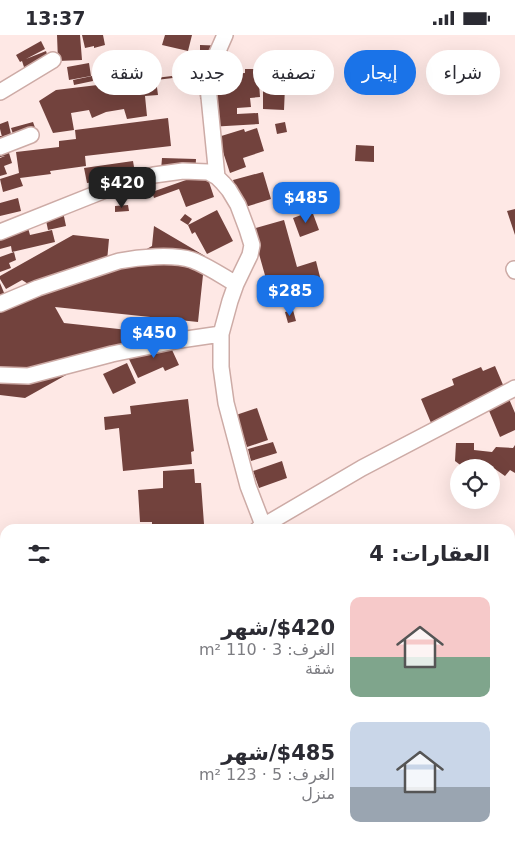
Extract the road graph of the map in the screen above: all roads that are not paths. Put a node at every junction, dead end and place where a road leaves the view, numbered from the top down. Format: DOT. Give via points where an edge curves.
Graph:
graph roads {
  1 [pos="225,35"];
  2 [pos="53,60"];
  3 [pos="0,92"];
  4 [pos="32,135"];
  5 [pos="0,147"];
  6 [pos="216,177"];
  7 [pos="0,232"];
  8 [pos="236,284"];
  9 [pos="0,304"];
  10 [pos="221,335"];
  11 [pos="0,375"];
  12 [pos="515,388"];
  13 [pos="260,524"];
  14 [pos="266,524"];
  1 -- 6 [label="street" via="210,69 208,87"];
  2 -- 3 [label="street"];
  4 -- 5 [label="street"];
  6 -- 7 [label="street" via="208,172 183,171 154,175 118,185"];
  6 -- 8 [label="street" via="238,205 252,245"];
  8 -- 9 [label="street" via="190,259 154,257 119,261"];
  8 -- 10 [label="street"];
  10 -- 11 [label="street" via="180,340 28,376"];
  10 -- 13 [label="street" via="226,403"];
  12 -- 14 [label="street" via="362,468"];
}
